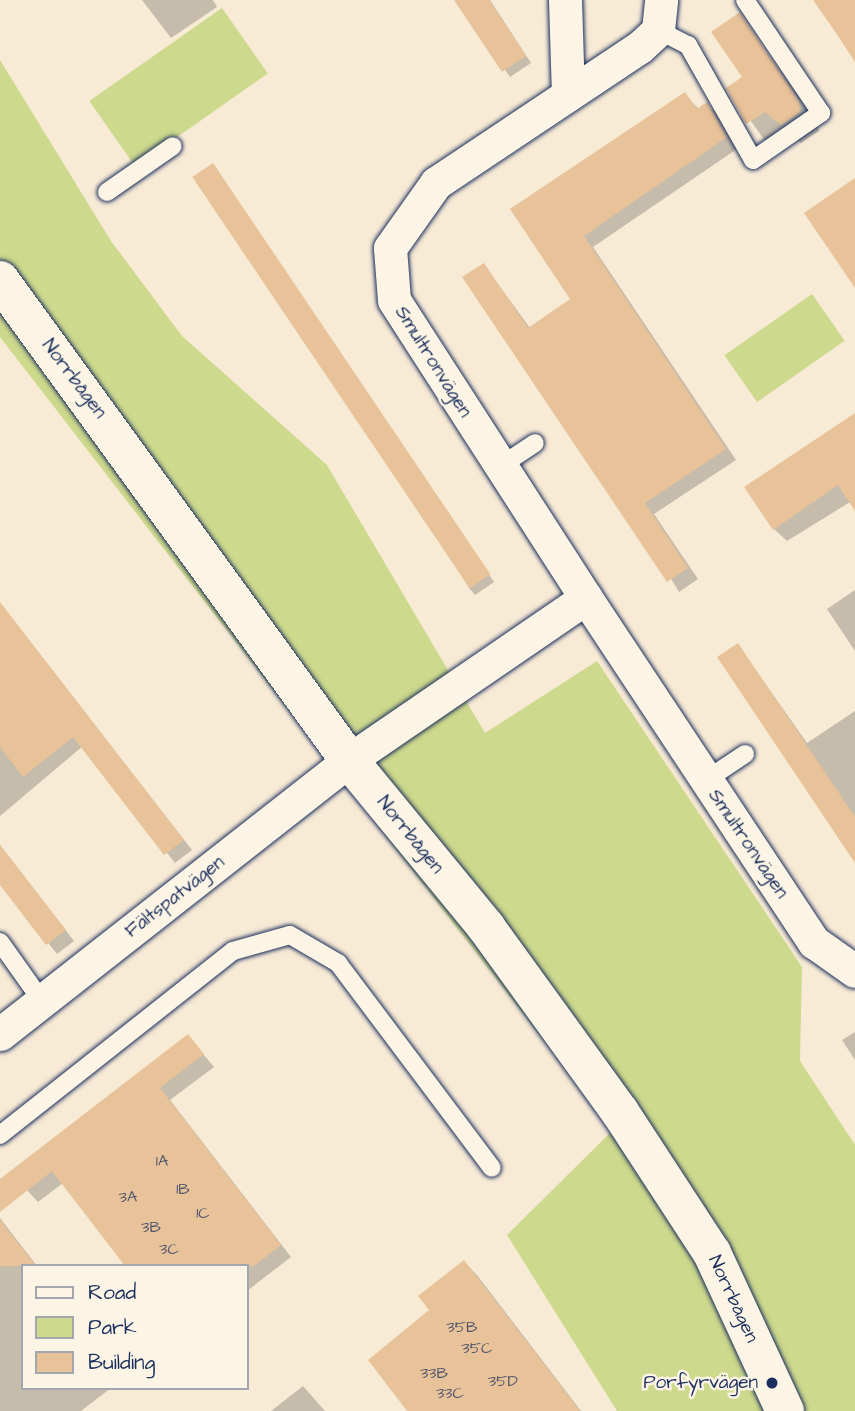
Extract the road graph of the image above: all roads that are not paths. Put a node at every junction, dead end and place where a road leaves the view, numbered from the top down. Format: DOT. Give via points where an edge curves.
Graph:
graph roads {
  1 [pos="565,0"];
  2 [pos="746,0"];
  3 [pos="659,15"];
  4 [pos="568,93"];
  5 [pos="173,146"];
  6 [pos="107,192"];
  7 [pos="0,280"];
  8 [pos="535,443"];
  9 [pos="499,467"];
  10 [pos="586,598"];
  11 [pos="745,754"];
  12 [pos="349,760"];
  13 [pos="706,780"];
  14 [pos="0,942"];
  15 [pos="855,971"];
  16 [pos="42,1001"];
  17 [pos="0,1034"];
  18 [pos="0,1135"];
  19 [pos="492,1168"];
  20 [pos="785,1411"];
  1 -- 4 [label="street"];
  2 -- 3 [label="lane" via="821,114 753,160 688,45"];
  3 -- 4 [label="street, Smultronvägen"];
  4 -- 9 [label="street, Smultronvägen" via="436,183 390,247 394,300"];
  5 -- 6 [label="lane"];
  7 -- 12 [label="street, Norrbågen"];
  8 -- 9 [label="lane"];
  9 -- 10 [label="street, Smultronvägen"];
  10 -- 12 [label="street"];
  10 -- 13 [label="street, Smultronvägen"];
  11 -- 13 [label="lane"];
  12 -- 16 [label="street, Fältspatvägen"];
  12 -- 20 [label="street, Norrbågen" via="486,927 627,1123 712,1253"];
  13 -- 15 [label="street, Smultronvägen" via="814,942"];
  14 -- 16 [label="lane"];
  16 -- 17 [label="street, Fältspatvägen"];
  18 -- 19 [label="lane" via="233,951 290,936 338,963"];
}
